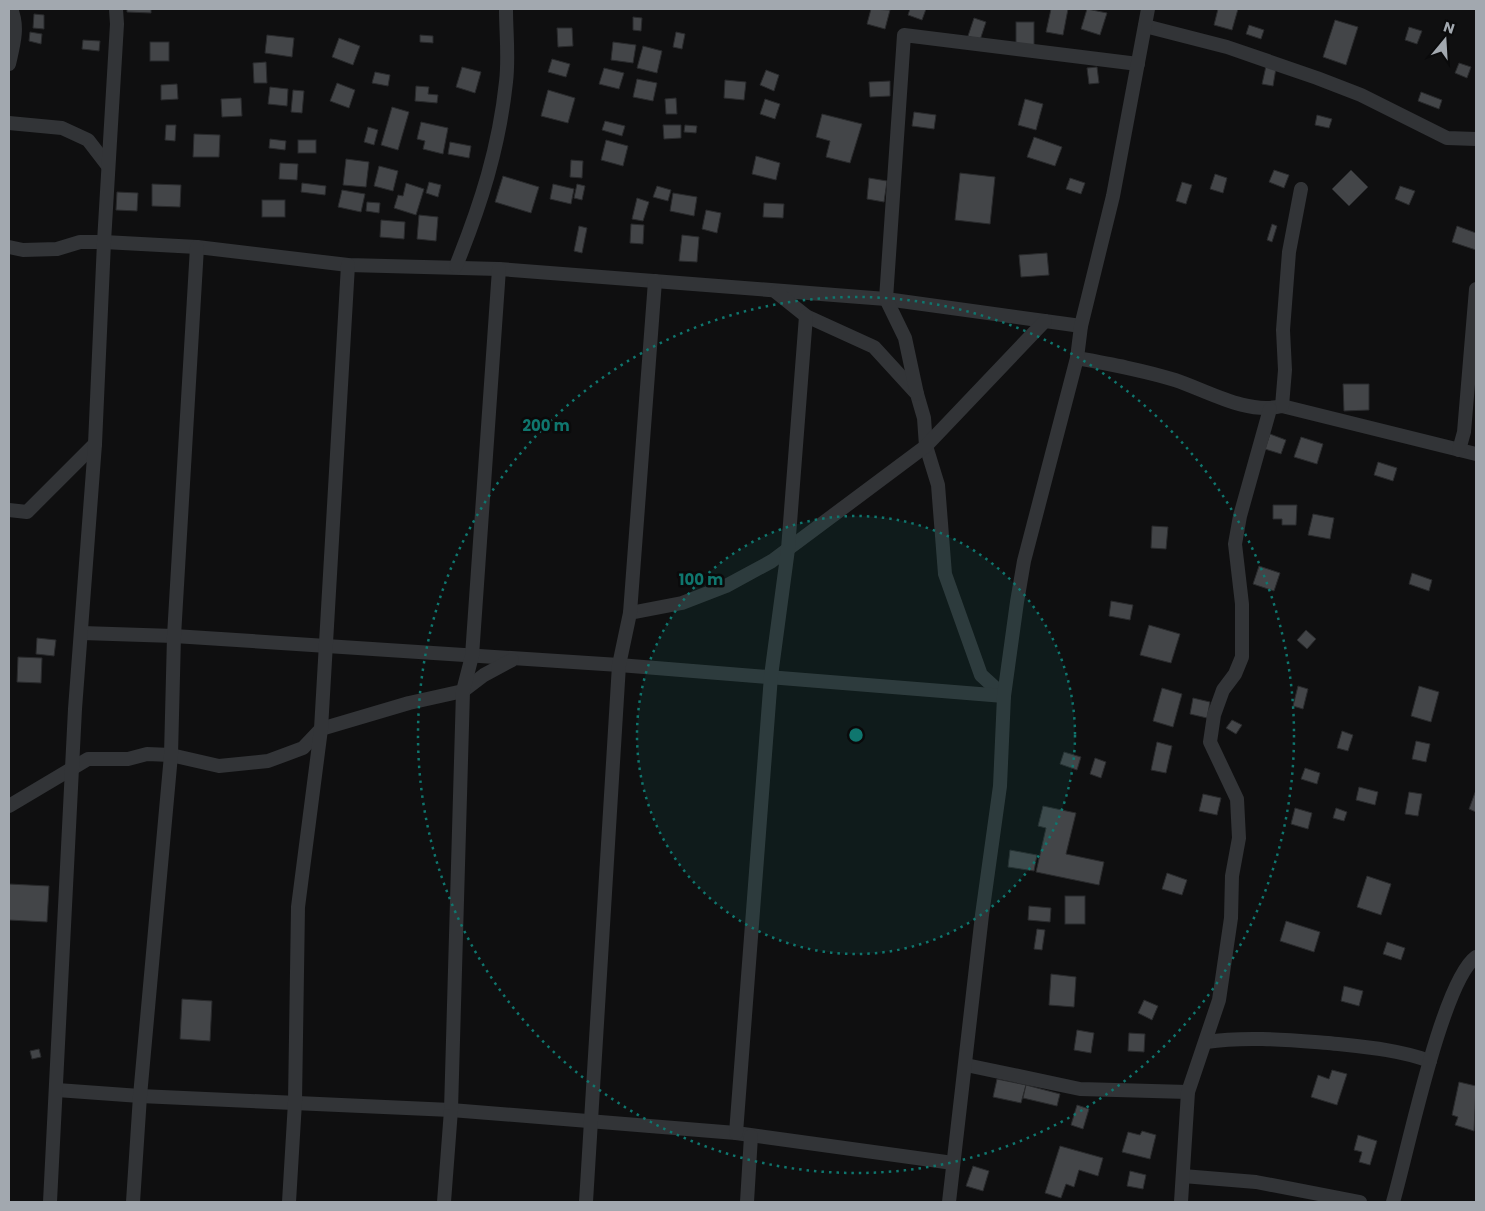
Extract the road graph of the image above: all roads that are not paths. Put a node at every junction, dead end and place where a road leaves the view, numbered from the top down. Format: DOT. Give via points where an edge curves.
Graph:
graph roads {
  1 [pos="116,9"];
  2 [pos="506,9"];
  3 [pos="1148,9"];
  4 [pos="15,12"];
  5 [pos="1145,26"];
  6 [pos="9,64"];
  7 [pos="1138,64"];
  8 [pos="9,124"];
  9 [pos="1476,140"];
  10 [pos="108,166"];
  11 [pos="1301,189"];
  12 [pos="104,242"];
  13 [pos="9,247"];
  14 [pos="197,247"];
  15 [pos="348,265"];
  16 [pos="456,266"];
  17 [pos="499,269"];
  18 [pos="655,281"];
  19 [pos="1476,289"];
  20 [pos="776,292"];
  21 [pos="886,299"];
  22 [pos="806,316"];
  23 [pos="1044,321"];
  24 [pos="1082,326"];
  25 [pos="1077,358"];
  26 [pos="917,394"];
  27 [pos="1276,407"];
  28 [pos="95,444"];
  29 [pos="926,446"];
  30 [pos="1459,450"];
  31 [pos="1476,454"];
  32 [pos="9,510"];
  33 [pos="788,549"];
  34 [pos="630,613"];
  35 [pos="82,634"];
  36 [pos="174,636"];
  37 [pos="325,646"];
  38 [pos="472,656"];
  39 [pos="512,660"];
  40 [pos="619,665"];
  41 [pos="770,676"];
  42 [pos="463,691"];
  43 [pos="1004,696"];
  44 [pos="321,729"];
  45 [pos="171,755"];
  46 [pos="73,769"];
  47 [pos="9,806"];
  48 [pos="1476,957"];
  49 [pos="1206,1042"];
  50 [pos="1430,1061"];
  51 [pos="966,1065"];
  52 [pos="57,1090"];
  53 [pos="1188,1092"];
  54 [pos="140,1096"];
  55 [pos="295,1102"];
  56 [pos="451,1110"];
  57 [pos="590,1121"];
  58 [pos="736,1133"];
  59 [pos="751,1136"];
  60 [pos="953,1163"];
  61 [pos="1183,1176"];
  62 [pos="50,1202"];
  63 [pos="133,1202"];
  64 [pos="288,1202"];
  65 [pos="444,1202"];
  66 [pos="586,1202"];
  67 [pos="747,1202"];
  68 [pos="948,1202"];
  69 [pos="1181,1202"];
  70 [pos="1360,1202"];
  71 [pos="1392,1202"];
  1 -- 10 [label="street"];
  2 -- 16 [label="street" via="507,80 496,145 481,203"];
  3 -- 5 [label="street"];
  4 -- 6 [label="street" via="15,40"];
  5 -- 7 [label="street"];
  5 -- 9 [label="street" via="1227,47 1317,78 1447,138"];
  7 -- 21 [label="street" via="904,35"];
  7 -- 24 [label="street" via="1113,196"];
  8 -- 10 [label="street" via="62,128 88,140"];
  10 -- 12 [label="street"];
  11 -- 27 [label="street" via="1289,252 1283,330 1285,370"];
  12 -- 13 [label="street" via="80,242 57,249"];
  12 -- 14 [label="street"];
  12 -- 28 [label="street"];
  14 -- 15 [label="street"];
  14 -- 36 [label="street"];
  15 -- 16 [label="street"];
  15 -- 37 [label="street"];
  16 -- 17 [label="street"];
  17 -- 18 [label="street"];
  17 -- 38 [label="street"];
  18 -- 20 [label="street"];
  18 -- 34 [label="street"];
  19 -- 30 [label="street" via="1464,432"];
  20 -- 21 [label="street"];
  20 -- 22 [label="street"];
  21 -- 23 [label="street"];
  21 -- 26 [label="street" via="905,338"];
  22 -- 26 [label="street" via="874,347"];
  22 -- 33 [label="street"];
  23 -- 24 [label="street"];
  23 -- 29 [label="street"];
  24 -- 25 [label="street"];
  25 -- 27 [label="street" via="1175,380 1232,401"];
  25 -- 43 [label="street" via="1024,561"];
  26 -- 29 [label="street" via="924,418"];
  27 -- 30 [label="street"];
  27 -- 49 [label="street" via="1245,498 1235,544 1242,604 1242,657 1223,690 1214,715 1210,742 1238,799 1239,838 1219,1000"];
  28 -- 32 [label="street" via="27,512"];
  28 -- 35 [label="street"];
  29 -- 33 [label="street"];
  29 -- 43 [label="street" via="938,485 945,574 981,675"];
  30 -- 31 [label="street"];
  33 -- 34 [label="street" via="726,586 682,603"];
  33 -- 41 [label="street"];
  34 -- 40 [label="street"];
  35 -- 36 [label="street"];
  35 -- 46 [label="street"];
  36 -- 37 [label="street"];
  36 -- 45 [label="street"];
  37 -- 38 [label="street"];
  37 -- 44 [label="street"];
  38 -- 39 [label="street"];
  38 -- 42 [label="street"];
  39 -- 40 [label="street"];
  39 -- 42 [label="street"];
  40 -- 41 [label="street"];
  40 -- 57 [label="street"];
  41 -- 43 [label="street"];
  41 -- 58 [label="street"];
  42 -- 44 [label="street"];
  42 -- 56 [label="street"];
  43 -- 51 [label="street" via="1000,786"];
  44 -- 45 [label="street" via="303,748 268,761 219,766"];
  44 -- 55 [label="street" via="298,907"];
  45 -- 46 [label="street" via="88,759"];
  45 -- 54 [label="street"];
  46 -- 47 [label="street"];
  46 -- 52 [label="street"];
  48 -- 50 [label="street" via="1464,970 1452,995"];
  49 -- 50 [label="street" via="1281,1039 1382,1048"];
  49 -- 53 [label="street"];
  50 -- 71 [label="street"];
  51 -- 53 [label="street" via="1080,1089"];
  51 -- 60 [label="street"];
  52 -- 54 [label="street"];
  52 -- 62 [label="street"];
  53 -- 61 [label="street"];
  54 -- 55 [label="street"];
  54 -- 63 [label="street"];
  55 -- 56 [label="street"];
  55 -- 64 [label="street"];
  56 -- 57 [label="street"];
  56 -- 65 [label="street"];
  57 -- 58 [label="street"];
  57 -- 66 [label="street"];
  58 -- 59 [label="street"];
  59 -- 60 [label="street"];
  59 -- 67 [label="street"];
  60 -- 68 [label="street"];
  61 -- 69 [label="street"];
  61 -- 70 [label="street" via="1256,1182"];
}
